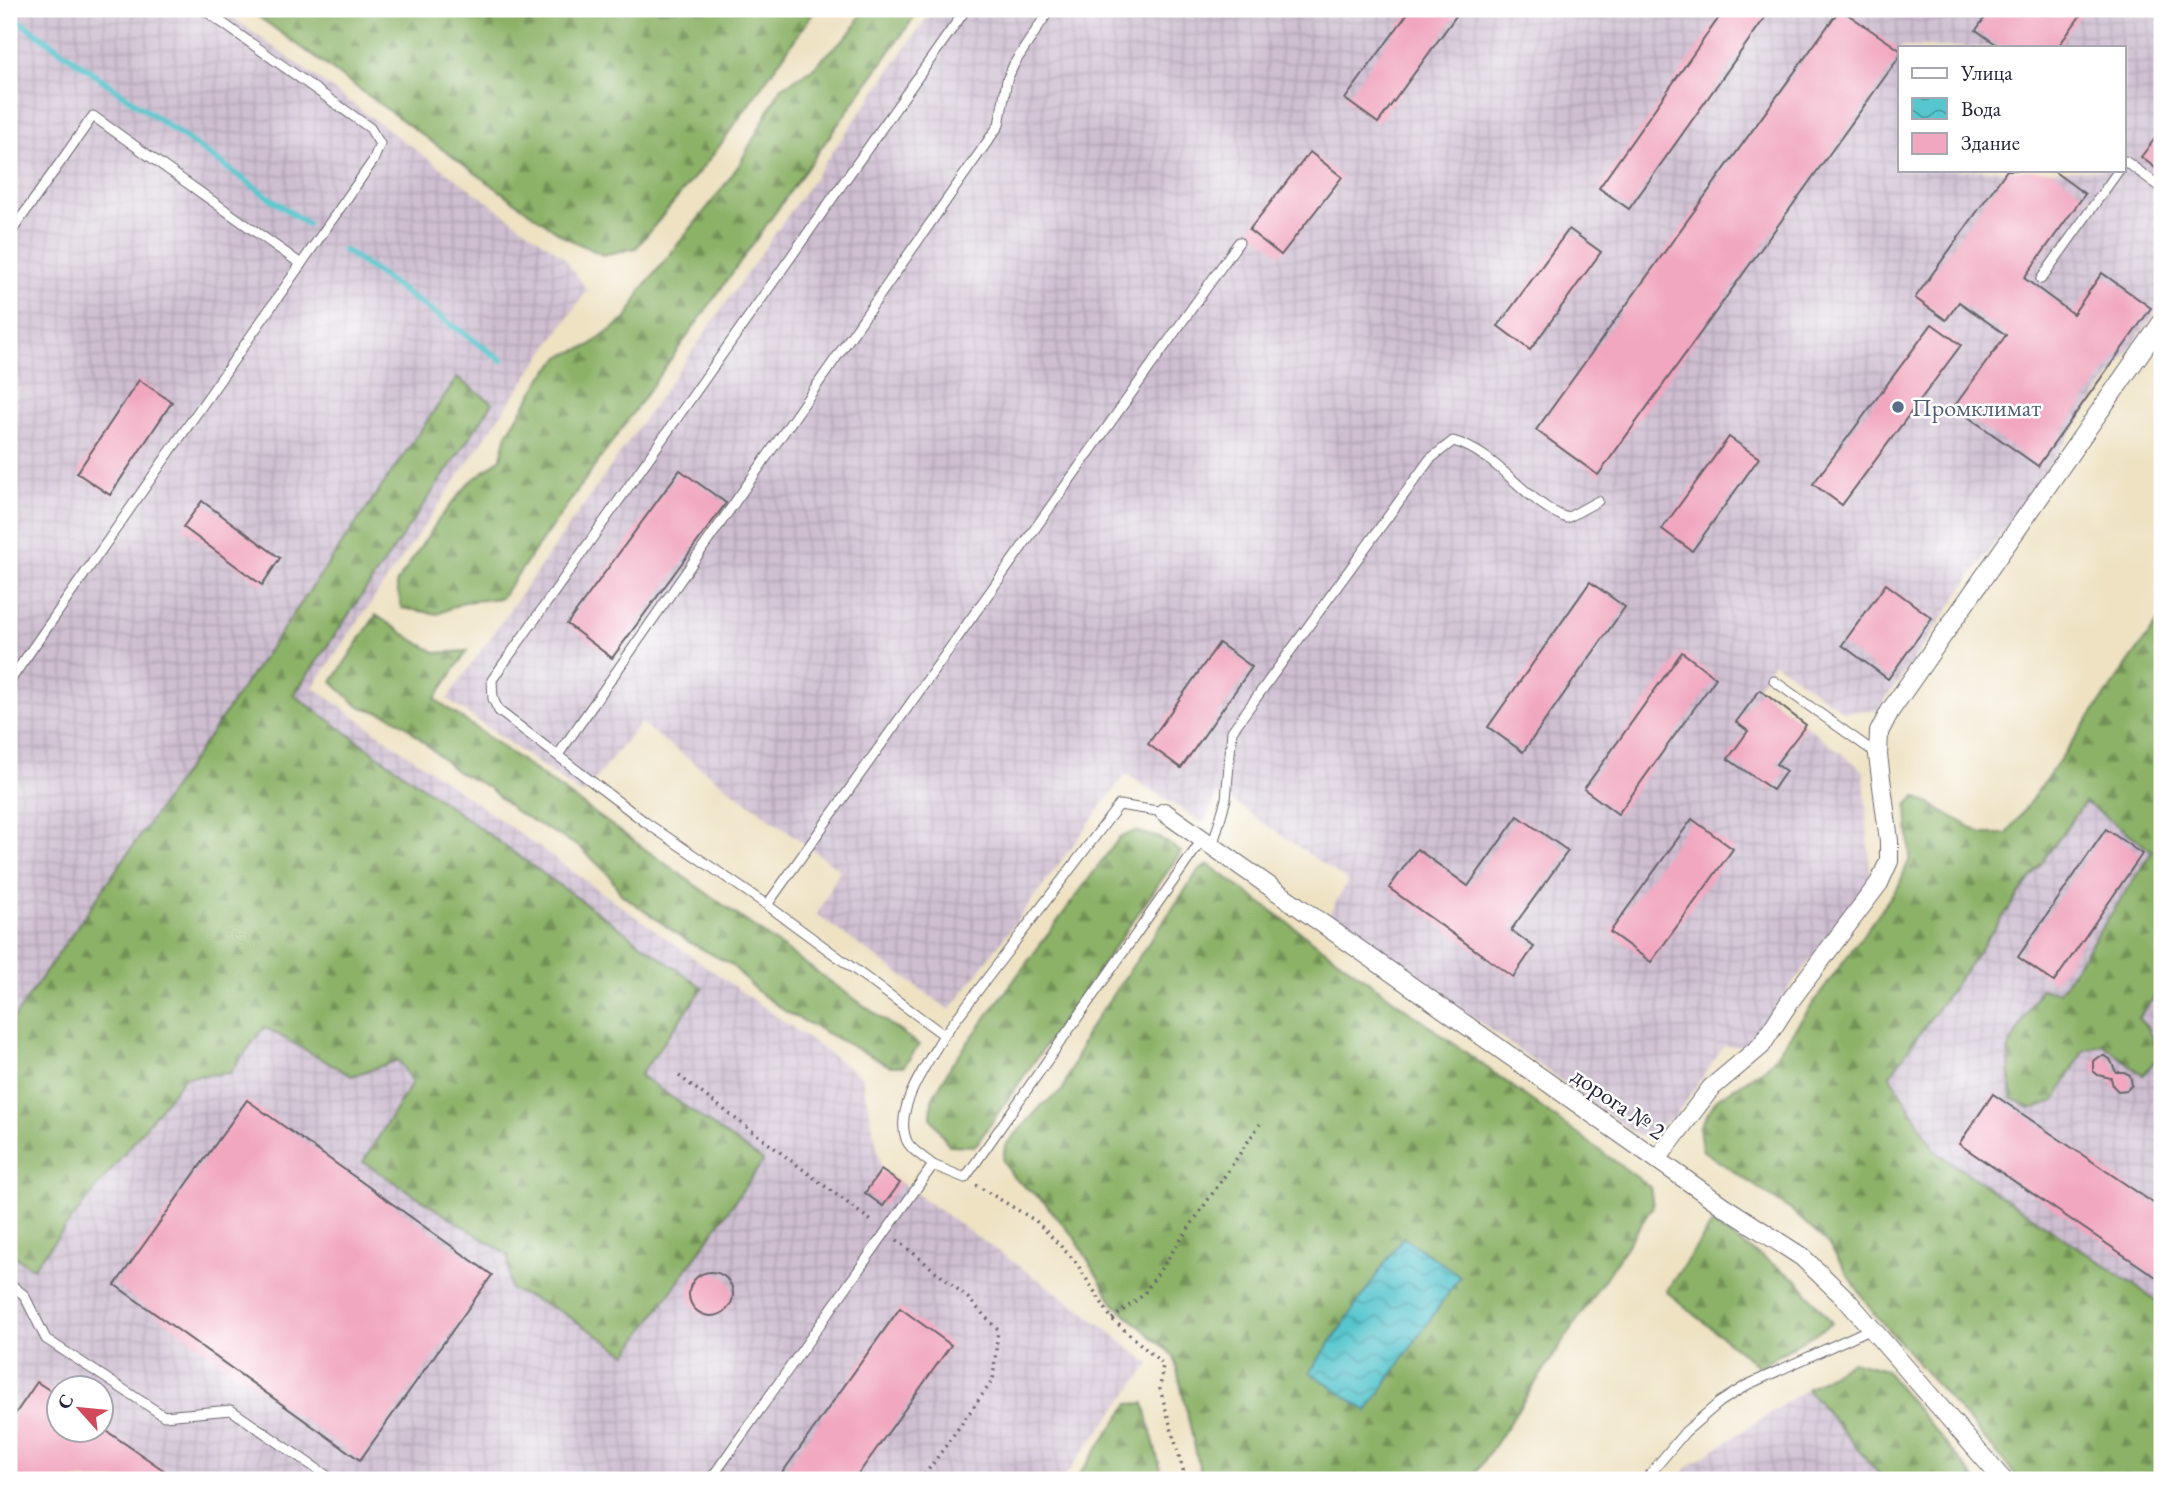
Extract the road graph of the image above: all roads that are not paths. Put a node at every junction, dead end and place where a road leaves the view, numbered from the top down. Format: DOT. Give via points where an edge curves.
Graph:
graph roads {
  1 [pos="202,9"];
  2 [pos="965,9"];
  3 [pos="1050,9"];
  4 [pos="2126,162"];
  5 [pos="2118,172"];
  6 [pos="2162,188"];
  7 [pos="9,235"];
  8 [pos="1239,242"];
  9 [pos="301,264"];
  10 [pos="2041,279"];
  11 [pos="2162,322"];
  12 [pos="1598,501"];
  13 [pos="1774,681"];
  14 [pos="9,682"];
  15 [pos="558,755"];
  16 [pos="1878,755"];
  17 [pos="1164,813"];
  18 [pos="1207,843"];
  19 [pos="767,905"];
  20 [pos="944,1035"];
  21 [pos="1657,1159"];
  22 [pos="933,1165"];
  23 [pos="9,1283"];
  24 [pos="1871,1329"];
  25 [pos="333,1480"];
  26 [pos="710,1480"];
  27 [pos="1645,1480"];
  28 [pos="2003,1480"];
  1 -- 9 [label="lane" via="370,128 380,144 373,161"];
  2 -- 15 [label="lane" via="492,680 492,699 499,711"];
  3 -- 15 [label="lane" via="1014,64 999,125"];
  4 -- 6 [label="lane"];
  5 -- 10 [label="lane"];
  7 -- 9 [label="lane" via="93,116"];
  8 -- 19 [label="lane"];
  9 -- 14 [label="lane"];
  11 -- 16 [label="street" via="1890,711 1879,732"];
  12 -- 18 [label="lane" via="1567,518 1548,511 1472,446 1453,441 1430,459 1232,731 1227,799"];
  13 -- 16 [label="lane"];
  15 -- 19 [label="lane" via="645,822"];
  16 -- 21 [label="street" via="1889,841 1889,861 1879,883 1762,1046 1711,1088"];
  17 -- 18 [label="street, дорога № 2"];
  17 -- 20 [label="lane" via="1119,805"];
  18 -- 21 [label="street, дорога № 2"];
  18 -- 22 [label="lane" via="965,1178"];
  19 -- 20 [label="lane"];
  20 -- 22 [label="lane" via="909,1098 903,1123 906,1142"];
  21 -- 24 [label="street, дорога № 2" via="1802,1257"];
  22 -- 26 [label="lane"];
  23 -- 25 [label="lane" via="24,1295 46,1339 164,1416 232,1410"];
  24 -- 27 [label="lane" via="1747,1385 1720,1402 1685,1432"];
  24 -- 28 [label="street, дорога № 2"];
}
